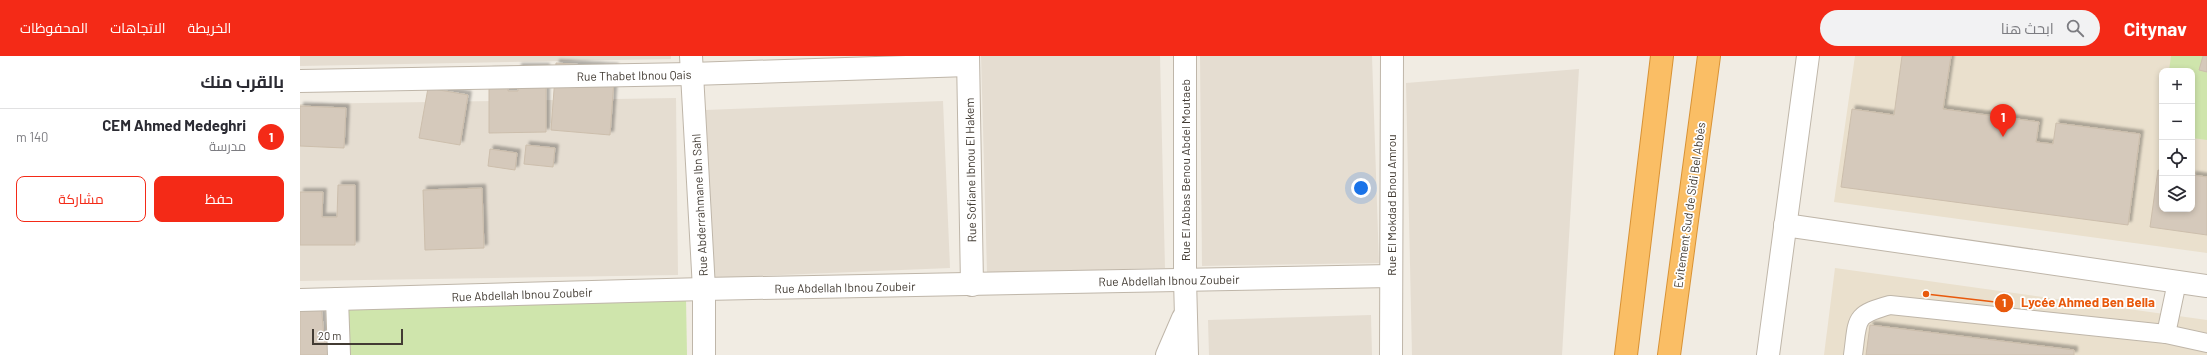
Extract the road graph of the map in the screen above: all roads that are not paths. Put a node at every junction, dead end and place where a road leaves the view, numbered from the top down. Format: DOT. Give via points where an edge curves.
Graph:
graph roads {
  1 [pos="1185,56"];
  2 [pos="1392,56"];
  3 [pos="1662,56"];
  4 [pos="1709,56"];
  5 [pos="1808,56"];
  6 [pos="968,61"];
  7 [pos="691,65"];
  8 [pos="300,80"];
  9 [pos="1785,225"];
  10 [pos="1391,276"];
  11 [pos="1185,279"];
  12 [pos="2177,282"];
  13 [pos="972,285"];
  14 [pos="2207,286"];
  15 [pos="704,289"];
  16 [pos="338,299"];
  17 [pos="300,300"];
  18 [pos="1186,312"];
  19 [pos="2166,334"];
  20 [pos="2207,344"];
  21 [pos="338,355"];
  22 [pos="704,355"];
  23 [pos="1167,355"];
  24 [pos="1187,355"];
  25 [pos="1391,355"];
  26 [pos="1626,355"];
  27 [pos="1669,355"];
  28 [pos="1768,355"];
  29 [pos="1853,355"];
  1 -- 11 [label="street, Rue El Abbas Benou Abdel Moutaeb"];
  2 -- 10 [label="street, Rue El Mokdad Bnou Amrou"];
  3 -- 26 [label="highway"];
  4 -- 27 [label="highway, Evitement Sud de Sidi Bel Abbès"];
  5 -- 9 [label="street"];
  6 -- 7 [label="street, Rue Thabet Ibnou Qais"];
  6 -- 13 [label="street, Rue Sofiane Ibnou El Hakem"];
  7 -- 8 [label="street, Rue Thabet Ibnou Qais"];
  7 -- 15 [label="street, Rue Abderrahmane Ibn Sahl"];
  9 -- 12 [label="street"];
  9 -- 28 [label="street"];
  10 -- 11 [label="street, Rue Abdellah Ibnou Zoubeir"];
  10 -- 25 [label="street, Rue El Mokdad Bnou Amrou"];
  11 -- 13 [label="street, Rue Abdellah Ibnou Zoubeir"];
  11 -- 18 [label="street, Rue El Abbas Benou Abdel Moutaeb"];
  12 -- 14 [label="street"];
  12 -- 19 [label="lane"];
  13 -- 15 [label="street, Rue Abdellah Ibnou Zoubeir"];
  15 -- 16 [label="street, Rue Abdellah Ibnou Zoubeir"];
  15 -- 22 [label="street, Rue Abderrahmane Ibn Sahl"];
  16 -- 17 [label="street, Rue Abdellah Ibnou Zoubeir"];
  16 -- 21 [label="street"];
  18 -- 23 [label="street"];
  18 -- 24 [label="street, Rue El Abbas Benou Abdel Moutaeb"];
  19 -- 20 [label="lane"];
  19 -- 29 [label="lane" via="1890,305 1867,311 1858,322"];
}
